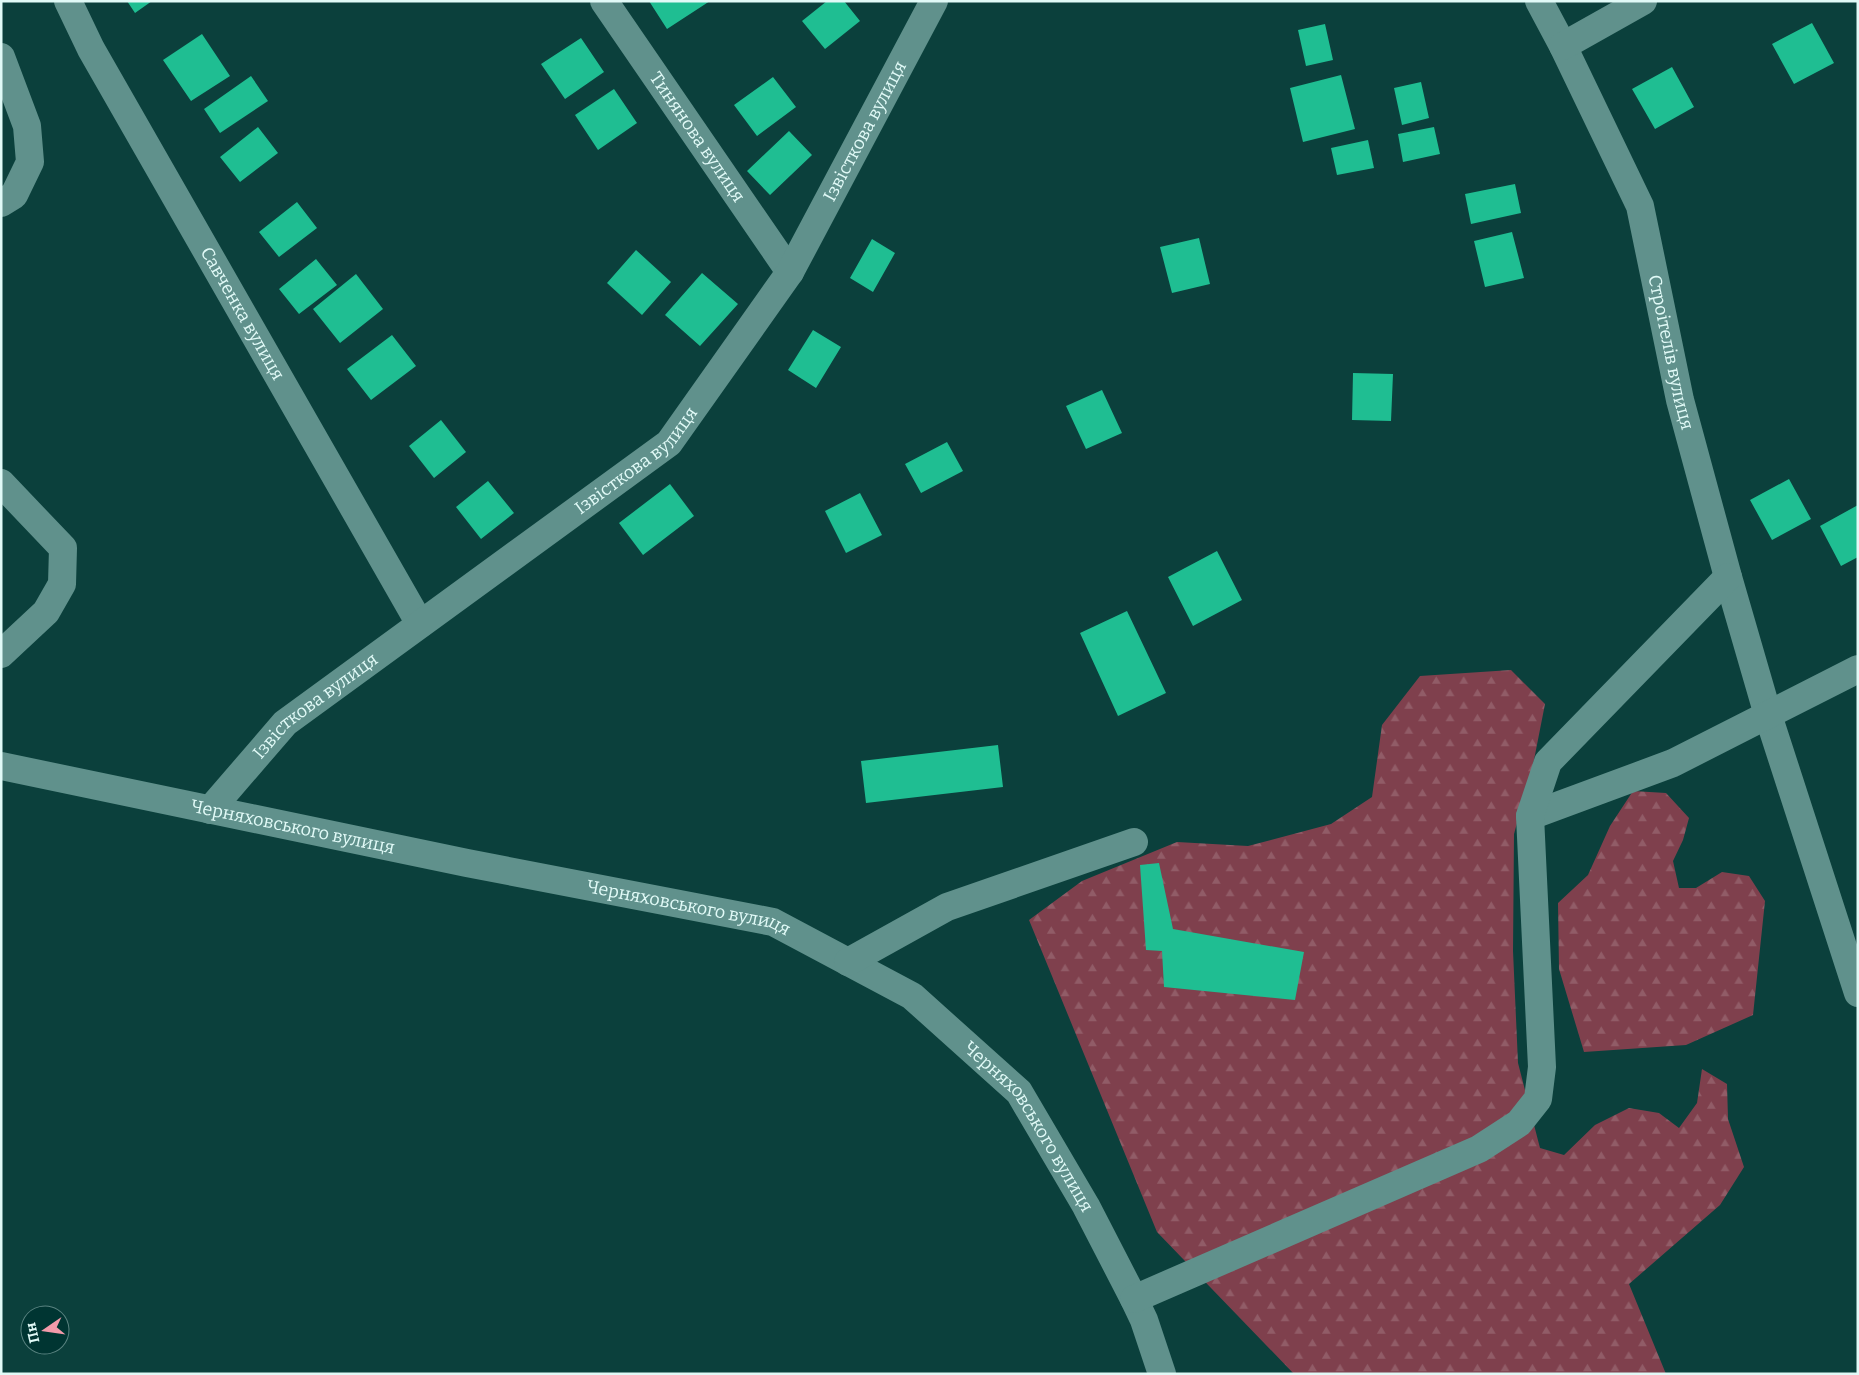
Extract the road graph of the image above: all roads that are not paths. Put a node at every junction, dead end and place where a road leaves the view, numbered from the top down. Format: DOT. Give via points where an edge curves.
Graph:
graph roads {
  1 [pos="68,1"];
  2 [pos="604,1"];
  3 [pos="934,1"];
  4 [pos="1540,1"];
  5 [pos="1643,1"];
  6 [pos="1564,46"];
  7 [pos="1,57"];
  8 [pos="1,203"];
  9 [pos="790,272"];
  10 [pos="1,483"];
  11 [pos="1728,577"];
  12 [pos="420,624"];
  13 [pos="1,654"];
  14 [pos="1858,669"];
  15 [pos="1768,715"];
  16 [pos="1,766"];
  17 [pos="210,810"];
  18 [pos="1530,816"];
  19 [pos="1134,842"];
  20 [pos="848,962"];
  21 [pos="1857,988"];
  22 [pos="1134,1299"];
  23 [pos="1162,1374"];
  1 -- 12 [label="street, Савченка вулиця" via="91,49"];
  2 -- 9 [label="street, Тинянова вулиця"];
  3 -- 9 [label="street, Iзвiсткова вулиця"];
  4 -- 6 [label="street, Строiтелiв вулиця"];
  5 -- 6 [label="street"];
  6 -- 11 [label="street, Строiтелiв вулиця" via="1640,206 1680,400"];
  7 -- 8 [label="street" via="27,126 30,162 14,195"];
  9 -- 12 [label="street, Iзвiсткова вулиця" via="669,443"];
  10 -- 13 [label="street" via="63,548 62,584 46,612"];
  11 -- 15 [label="street, Строiтелiв вулиця"];
  11 -- 18 [label="street" via="1548,762"];
  12 -- 17 [label="street, Iзвiсткова вулиця" via="285,723"];
  14 -- 15 [label="street"];
  15 -- 18 [label="street" via="1673,763"];
  15 -- 21 [label="street, Строiтелiв вулиця"];
  16 -- 17 [label="street, Черняховського вулиця"];
  17 -- 20 [label="street, Черняховського вулиця" via="773,922"];
  18 -- 22 [label="street" via="1542,1067 1538,1099 1519,1123 1480,1149"];
  19 -- 20 [label="street" via="947,907"];
  20 -- 22 [label="street, Черняховського вулиця" via="912,996 1019,1092 1086,1206"];
  22 -- 23 [label="street, Черняховського вулиця"];
}
